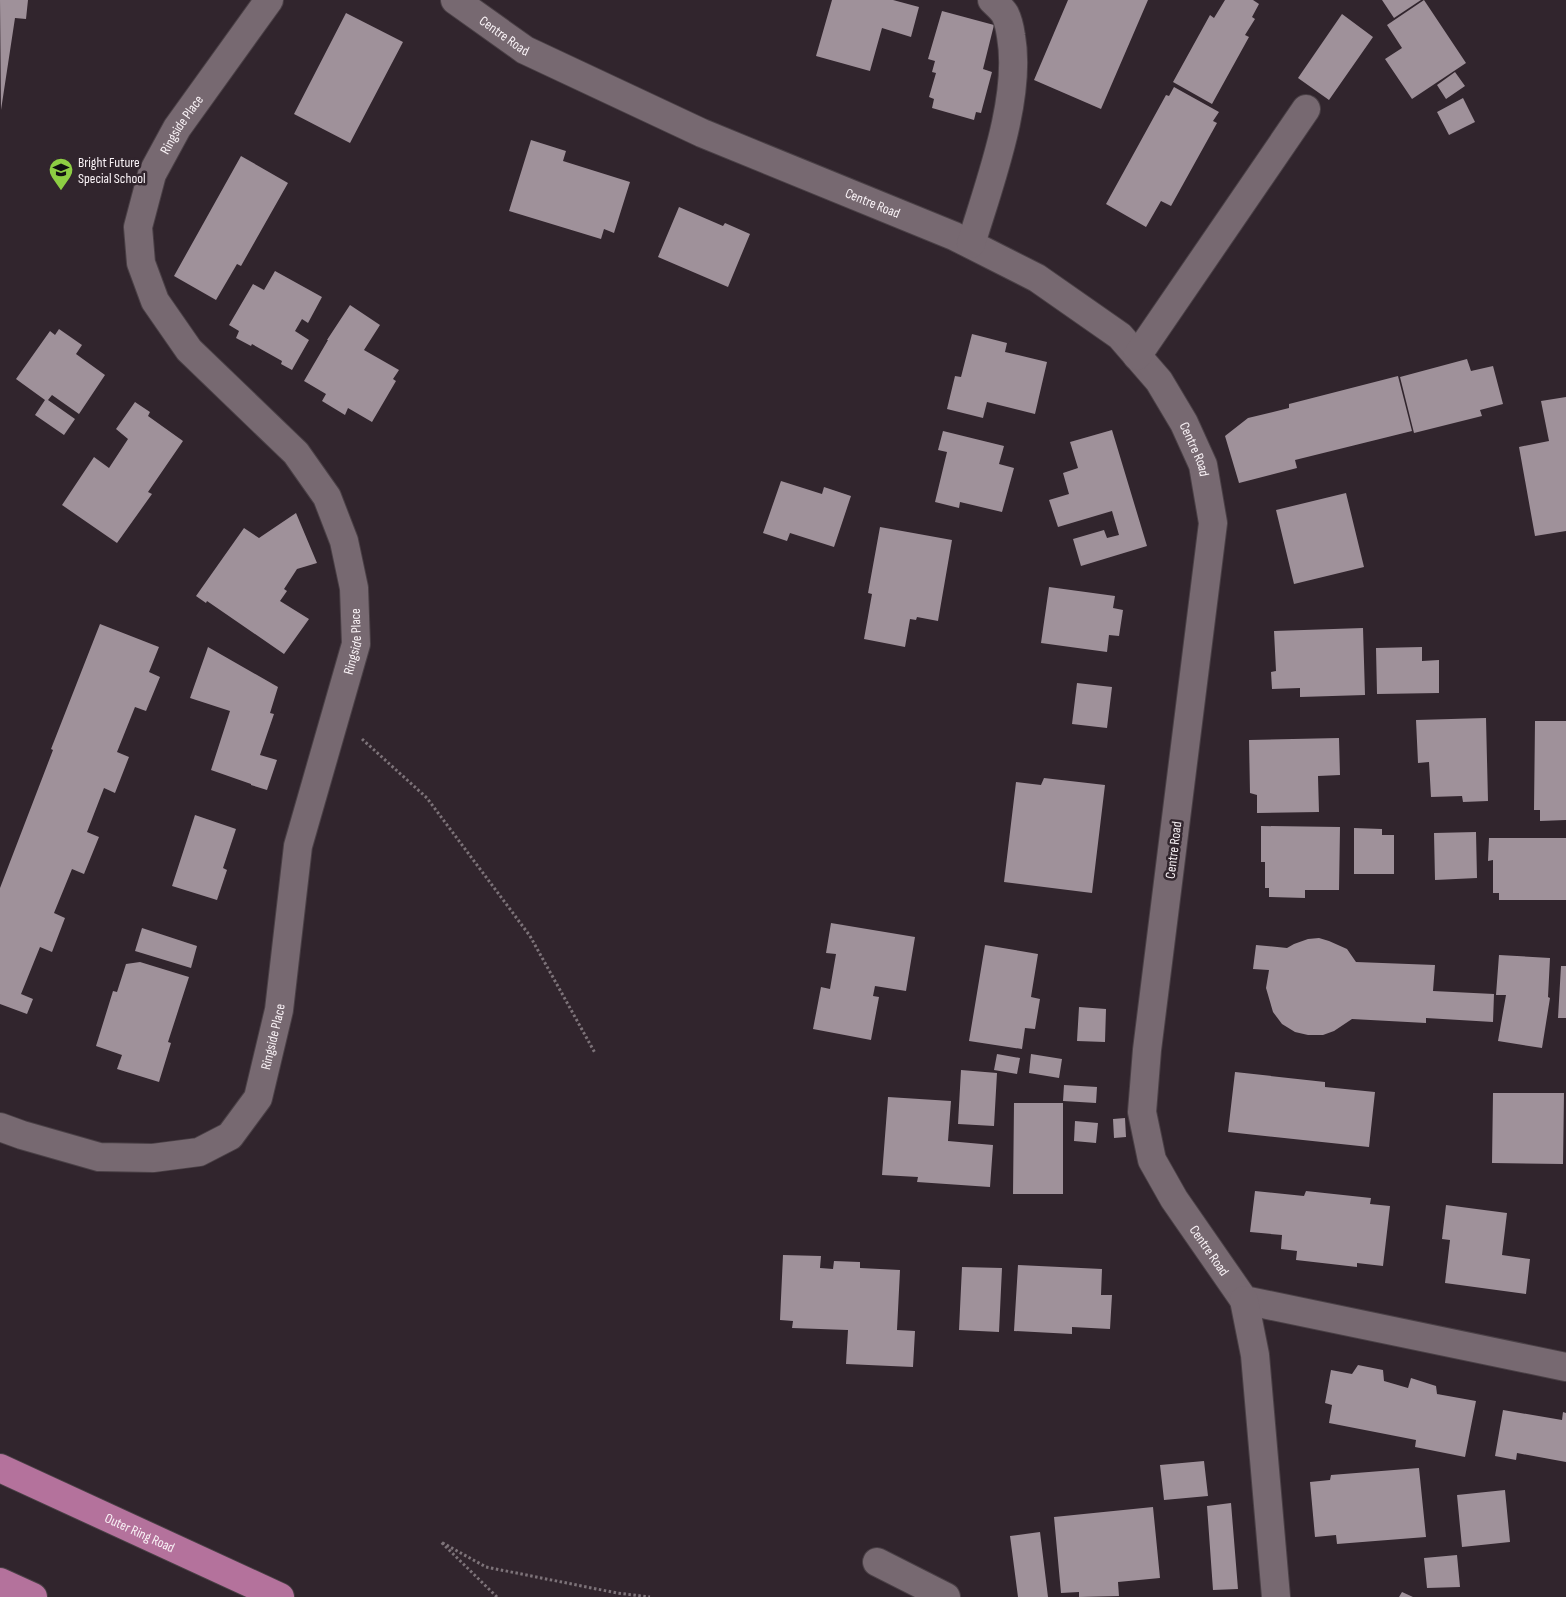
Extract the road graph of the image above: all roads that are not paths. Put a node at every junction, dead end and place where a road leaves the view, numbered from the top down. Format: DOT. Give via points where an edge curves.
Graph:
graph roads {
  1 [pos="269,0"];
  2 [pos="455,0"];
  3 [pos="992,0"];
  4 [pos="1306,109"];
  5 [pos="971,244"];
  6 [pos="1137,356"];
  7 [pos="0,1127"];
  8 [pos="1244,1300"];
  9 [pos="1566,1367"];
  10 [pos="0,1468"];
  11 [pos="877,1562"];
  12 [pos="0,1582"];
  13 [pos="32,1597"];
  14 [pos="280,1597"];
  15 [pos="946,1597"];
  16 [pos="1276,1597"];
  1 -- 7 [label="street, Ringside Place" via="177,128 152,174 138,227 140,263 155,301 189,350 296,453 327,497 344,541 354,588 356,644 298,846 279,1010 258,1098 230,1136 199,1152 153,1158 98,1157"];
  2 -- 5 [label="street, Centre Road" via="525,50 702,133"];
  3 -- 5 [label="street" via="1005,14 1010,30 1013,78 1003,134"];
  4 -- 6 [label="street"];
  5 -- 6 [label="street, Centre Road" via="1037,278 1120,336"];
  6 -- 8 [label="street, Centre Road" via="1159,381 1184,423 1203,465 1213,523 1142,1112 1152,1160 1174,1199"];
  8 -- 9 [label="street"];
  8 -- 16 [label="street, Centre Road" via="1256,1365"];
  10 -- 14 [label="highway, Outer Ring Road"];
  11 -- 15 [label="street"];
  12 -- 13 [label="highway"];
}
